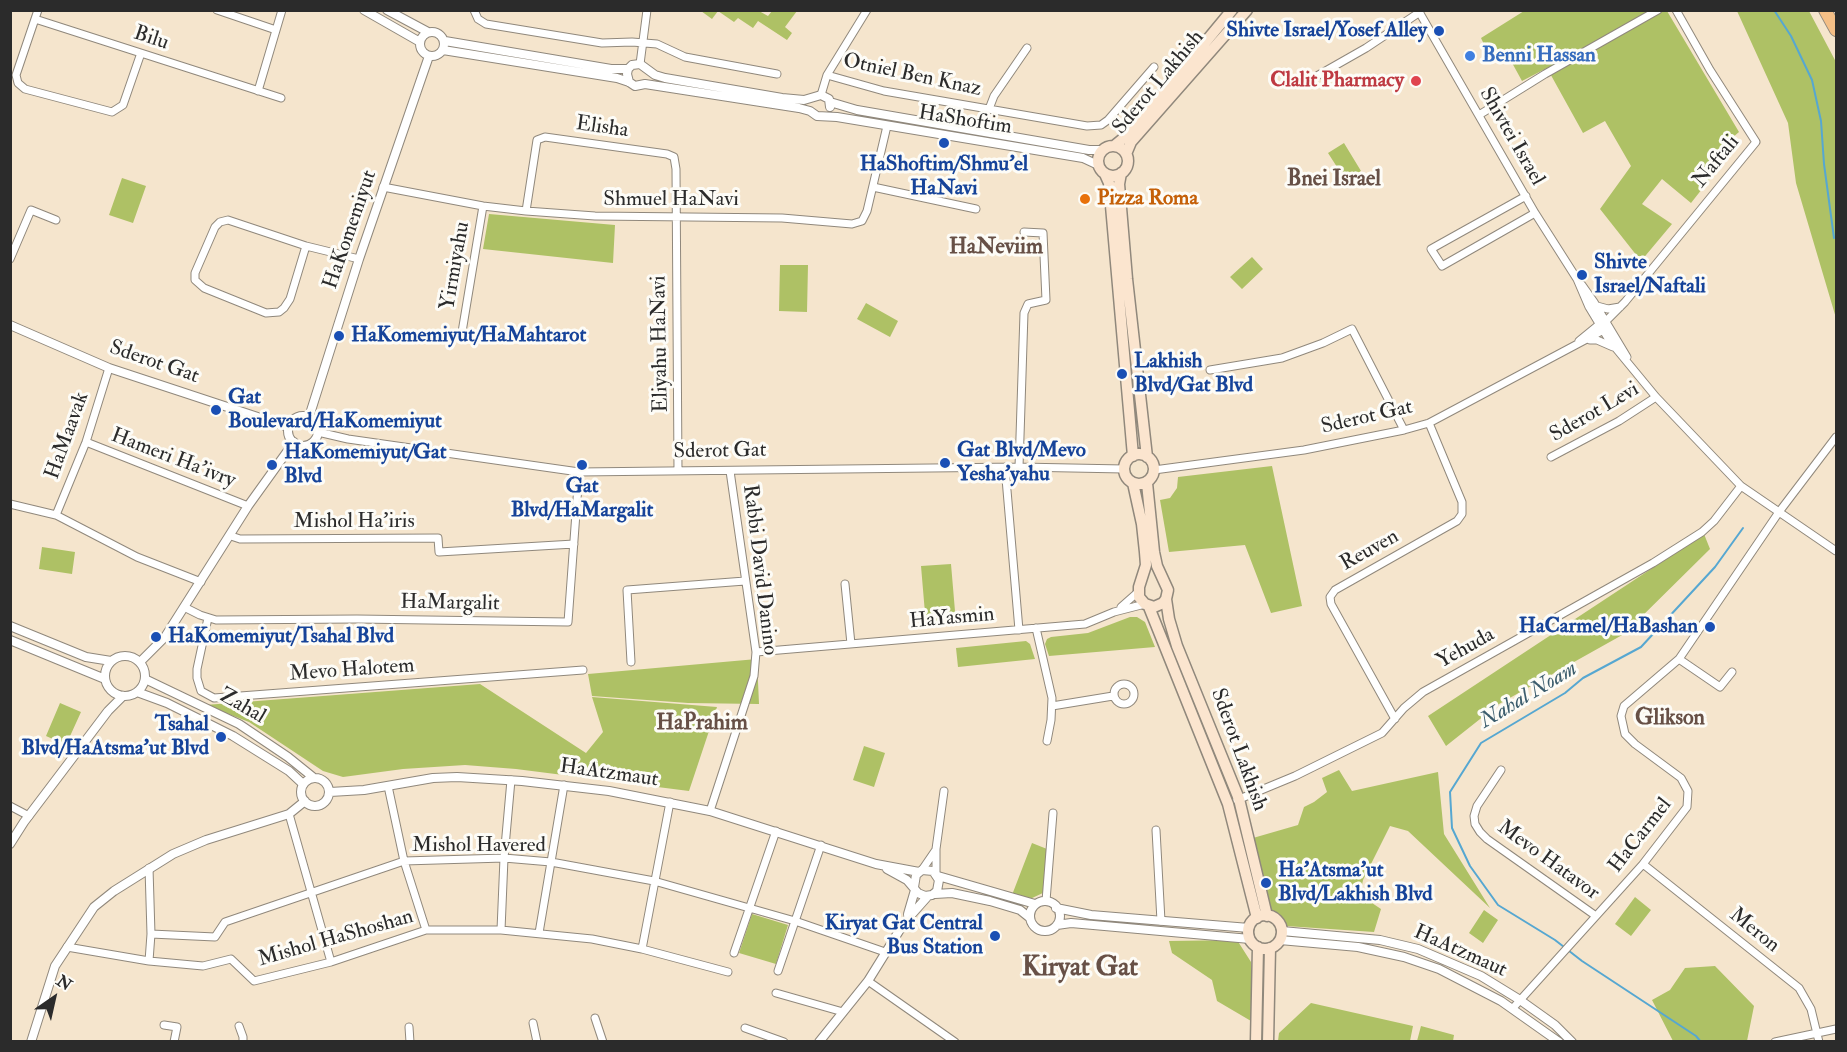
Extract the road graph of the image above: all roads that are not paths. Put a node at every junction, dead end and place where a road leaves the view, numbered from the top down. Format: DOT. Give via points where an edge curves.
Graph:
graph roads {
  1 [pos="38,10"];
  2 [pos="217,10"];
  3 [pos="282,10"];
  4 [pos="364,10"];
  5 [pos="387,10"];
  6 [pos="647,10"];
  7 [pos="867,10"];
  8 [pos="1232,10"];
  9 [pos="1247,10"];
  10 [pos="1658,10"];
  11 [pos="1676,10"];
  12 [pos="1825,10"];
  13 [pos="1419,11"];
  14 [pos="475,13"];
  15 [pos="35,19"];
  16 [pos="276,30"];
  17 [pos="1836,30"];
  18 [pos="428,32"];
  19 [pos="420,42"];
  20 [pos="643,43"];
  21 [pos="444,46"];
  22 [pos="1027,48"];
  23 [pos="141,53"];
  24 [pos="429,56"];
  25 [pos="640,64"];
  26 [pos="1154,67"];
  27 [pos="628,69"];
  28 [pos="649,71"];
  29 [pos="777,74"];
  30 [pos="827,75"];
  31 [pos="1308,81"];
  32 [pos="629,82"];
  33 [pos="645,84"];
  34 [pos="258,91"];
  35 [pos="821,94"];
  36 [pos="281,98"];
  37 [pos="810,99"];
  38 [pos="830,102"];
  39 [pos="989,109"];
  40 [pos="810,111"];
  41 [pos="825,115"];
  42 [pos="1479,115"];
  43 [pos="886,126"];
  44 [pos="1114,146"];
  45 [pos="1102,150"];
  46 [pos="1126,154"];
  47 [pos="1102,169"];
  48 [pos="1121,173"];
  49 [pos="383,187"];
  50 [pos="873,187"];
  51 [pos="1526,196"];
  52 [pos="483,206"];
  53 [pos="976,208"];
  54 [pos="526,211"];
  55 [pos="1535,213"];
  56 [pos="675,217"];
  57 [pos="56,220"];
  58 [pos="1023,232"];
  59 [pos="306,246"];
  60 [pos="10,259"];
  61 [pos="359,259"];
  62 [pos="1576,279"];
  63 [pos="1622,305"];
  64 [pos="1597,306"];
  65 [pos="10,325"];
  66 [pos="1602,325"];
  67 [pos="462,332"];
  68 [pos="1587,340"];
  69 [pos="1570,348"];
  70 [pos="1615,348"];
  71 [pos="109,368"];
  72 [pos="1210,370"];
  73 [pos="1638,375"];
  74 [pos="1656,397"];
  75 [pos="309,417"];
  76 [pos="1428,423"];
  77 [pos="288,427"];
  78 [pos="1404,430"];
  79 [pos="318,432"];
  80 [pos="1836,437"];
  81 [pos="86,442"];
  82 [pos="294,442"];
  83 [pos="1133,456"];
  84 [pos="1147,456"];
  85 [pos="1551,457"];
  86 [pos="1005,467"];
  87 [pos="1019,467"];
  88 [pos="1124,469"];
  89 [pos="678,470"];
  90 [pos="1154,470"];
  91 [pos="579,471"];
  92 [pos="730,471"];
  93 [pos="1133,483"];
  94 [pos="1147,483"];
  95 [pos="1741,486"];
  96 [pos="10,504"];
  97 [pos="248,506"];
  98 [pos="1779,512"];
  99 [pos="56,515"];
  100 [pos="231,536"];
  101 [pos="574,544"];
  102 [pos="1836,551"];
  103 [pos="745,581"];
  104 [pos="1163,581"];
  105 [pos="201,582"];
  106 [pos="845,584"];
  107 [pos="1140,587"];
  108 [pos="1166,599"];
  109 [pos="1147,605"];
  110 [pos="184,607"];
  111 [pos="1114,612"];
  112 [pos="208,618"];
  113 [pos="10,626"];
  114 [pos="1036,628"];
  115 [pos="1019,630"];
  116 [pos="10,640"];
  117 [pos="851,644"];
  118 [pos="756,652"];
  119 [pos="1679,659"];
  120 [pos="111,661"];
  121 [pos="140,662"];
  122 [pos="632,662"];
  123 [pos="583,670"];
  124 [pos="1732,672"];
  125 [pos="105,679"];
  126 [pos="145,679"];
  127 [pos="109,688"];
  128 [pos="137,692"];
  129 [pos="123,696"];
  130 [pos="1113,696"];
  131 [pos="1052,706"];
  132 [pos="108,711"];
  133 [pos="1395,719"];
  134 [pos="1047,741"];
  135 [pos="1501,770"];
  136 [pos="314,778"];
  137 [pos="511,780"];
  138 [pos="303,784"];
  139 [pos="564,785"];
  140 [pos="388,786"];
  141 [pos="944,791"];
  142 [pos="330,792"];
  143 [pos="305,801"];
  144 [pos="670,802"];
  145 [pos="1234,802"];
  146 [pos="10,806"];
  147 [pos="710,811"];
  148 [pos="1053,813"];
  149 [pos="290,814"];
  150 [pos="29,816"];
  151 [pos="1156,830"];
  152 [pos="776,831"];
  153 [pos="10,844"];
  154 [pos="821,846"];
  155 [pos="936,849"];
  156 [pos="504,858"];
  157 [pos="404,861"];
  158 [pos="551,862"];
  159 [pos="876,864"];
  160 [pos="1643,864"];
  161 [pos="149,868"];
  162 [pos="921,871"];
  163 [pos="937,875"];
  164 [pos="654,881"];
  165 [pos="914,889"];
  166 [pos="311,892"];
  167 [pos="932,895"];
  168 [pos="1046,901"];
  169 [pos="1035,904"];
  170 [pos="751,908"];
  171 [pos="1056,908"];
  172 [pos="1596,916"];
  173 [pos="1262,917"];
  174 [pos="1030,918"];
  175 [pos="795,921"];
  176 [pos="1161,921"];
  177 [pos="904,923"];
  178 [pos="1058,925"];
  179 [pos="426,930"];
  180 [pos="501,930"];
  181 [pos="539,933"];
  182 [pos="151,934"];
  183 [pos="1281,935"];
  184 [pos="1252,938"];
  185 [pos="67,946"];
  186 [pos="1270,948"];
  187 [pos="642,949"];
  188 [pos="885,952"];
  189 [pos="734,953"];
  190 [pos="149,962"];
  191 [pos="331,962"];
  192 [pos="778,971"];
  193 [pos="728,972"];
  194 [pos="868,981"];
  195 [pos="776,993"];
  196 [pos="1520,1000"];
  197 [pos="1513,1008"];
  198 [pos="843,1012"];
  199 [pos="595,1018"];
  200 [pos="533,1023"];
  201 [pos="164,1025"];
  202 [pos="239,1026"];
  203 [pos="409,1027"];
  204 [pos="746,1028"];
  205 [pos="1836,1029"];
  206 [pos="1817,1033"];
  207 [pos="34,1041"];
  208 [pos="174,1041"];
  209 [pos="243,1041"];
  210 [pos="410,1041"];
  211 [pos="537,1041"];
  212 [pos="603,1041"];
  213 [pos="784,1041"];
  214 [pos="819,1041"];
  215 [pos="955,1041"];
  216 [pos="1256,1041"];
  217 [pos="1268,1041"];
  218 [pos="1559,1041"];
  219 [pos="1572,1041"];
  220 [pos="1775,1041"];
  221 [pos="1819,1041"];
  1 -- 15 [label="street"];
  2 -- 16 [label="street"];
  3 -- 16 [label="street"];
  4 -- 19 [label="street"];
  5 -- 18 [label="street"];
  6 -- 20 [label="street"];
  7 -- 30 [label="street"];
  8 -- 44 [label="main road, Sderot Lakhish"];
  9 -- 46 [label="main road, Sderot Lakhish" via="1131,142"];
  10 -- 42 [label="street"];
  11 -- 63 [label="street, Naftali" via="1756,142"];
  12 -- 17 [label="highway"];
  13 -- 31 [label="street" via="1366,48"];
  13 -- 42 [label="street, Shivtei Israel"];
  14 -- 20 [label="street" via="486,24 602,43"];
  15 -- 23 [label="street, Bilu"];
  15 -- 23 [label="street" via="16,75 25,89 112,112 123,105"];
  16 -- 34 [label="street"];
  18 -- 19 [label="street"];
  18 -- 21 [label="street" via="436,32"];
  19 -- 24 [label="street"];
  20 -- 25 [label="street"];
  20 -- 29 [label="street" via="664,46 685,57"];
  21 -- 24 [label="street" via="439,55"];
  21 -- 27 [label="street"];
  21 -- 32 [label="street"];
  22 -- 39 [label="street, Otniel Ben Knaz"];
  23 -- 34 [label="street, Bilu"];
  24 -- 49 [label="street, HaKomemiyut"];
  25 -- 27 [label="street"];
  25 -- 28 [label="street"];
  26 -- 39 [label="street, Otniel Ben Knaz" via="1108,120 1097,126"];
  27 -- 32 [label="street"];
  28 -- 33 [label="street"];
  28 -- 37 [label="street" via="665,78 782,98"];
  30 -- 35 [label="street"];
  30 -- 39 [label="street, Otniel Ben Knaz" via="884,91"];
  32 -- 33 [label="street" via="635,86"];
  33 -- 40 [label="street"];
  34 -- 36 [label="street, Bilu"];
  35 -- 37 [label="street"];
  35 -- 38 [label="street"];
  37 -- 40 [label="street"];
  38 -- 41 [label="street"];
  38 -- 45 [label="street, HaShoftim" via="868,112"];
  40 -- 41 [label="street" via="817,116"];
  41 -- 43 [label="street, HaShoftim"];
  42 -- 51 [label="street, Shivtei Israel"];
  43 -- 47 [label="street, HaShoftim" via="1083,158"];
  43 -- 50 [label="street, Shmuel HaNavi"];
  44 -- 45 [label="main road"];
  44 -- 46 [label="main road"];
  45 -- 47 [label="main road" via="1098,157"];
  46 -- 48 [label="main road" via="1128,163"];
  47 -- 48 [label="main road" via="1112,176"];
  47 -- 83 [label="main road" via="1109,183 1112,206"];
  48 -- 84 [label="main road" via="1127,279"];
  49 -- 52 [label="street, Shmuel HaNavi"];
  49 -- 61 [label="street, HaKomemiyut"];
  50 -- 53 [label="street"];
  50 -- 56 [label="street, Shmuel HaNavi" via="862,221 852,224 782,218"];
  51 -- 55 [label="street, Shivtei Israel"];
  51 -- 55 [label="street" via="1431,249 1442,267"];
  52 -- 54 [label="street, Shmuel HaNavi"];
  52 -- 67 [label="street, Yirmiyahu"];
  54 -- 56 [label="street, Shmuel HaNavi"];
  54 -- 56 [label="street, Elisha" via="537,140 544,137 674,157"];
  55 -- 62 [label="street, Shivtei Israel"];
  56 -- 89 [label="street, Eliyahu HaNavi"];
  57 -- 60 [label="street" via="31,210"];
  58 -- 87 [label="street" via="1043,233 1046,300 1028,304 1024,314"];
  59 -- 59 [label="street" via="228,220 220,222 195,280 204,288 266,313 279,312 290,299"];
  59 -- 61 [label="street"];
  61 -- 75 [label="street, HaKomemiyut"];
  62 -- 64 [label="street, Shivtei Israel"];
  62 -- 66 [label="street, Shivtei Israel"];
  63 -- 64 [label="street" via="1608,309"];
  63 -- 66 [label="street, Naftali"];
  64 -- 66 [label="street, Shivtei Israel"];
  65 -- 71 [label="street, Sderot Gat"];
  66 -- 68 [label="street, Sderot Gat"];
  66 -- 69 [label="street, Sderot Gat"];
  66 -- 70 [label="street, Shivtei Israel"];
  66 -- 73 [label="street, Shivtei Israel"];
  68 -- 69 [label="street, Sderot Gat"];
  68 -- 70 [label="street"];
  69 -- 76 [label="street, Sderot Gat"];
  70 -- 73 [label="street, Shivtei Israel"];
  71 -- 77 [label="street, Sderot Gat"];
  71 -- 81 [label="street, HaMaavak"];
  72 -- 78 [label="street" via="1282,358 1352,329"];
  73 -- 74 [label="street, Shivtei Israel"];
  74 -- 85 [label="street, Sderot Levi"];
  74 -- 95 [label="street, Shivtei Israel"];
  75 -- 77 [label="street" via="296,417"];
  75 -- 79 [label="street"];
  76 -- 78 [label="street, Sderot Gat"];
  76 -- 133 [label="street, Reuven" via="1462,502 1462,514 1457,521 1335,590 1330,597"];
  77 -- 82 [label="street"];
  78 -- 90 [label="street, Sderot Gat" via="1304,450"];
  79 -- 82 [label="street" via="308,445"];
  79 -- 91 [label="street, Sderot Gat"];
  80 -- 98 [label="street, HaCarmel"];
  81 -- 97 [label="street, Hameri Ha'ivry"];
  81 -- 99 [label="street, HaMaavak"];
  82 -- 97 [label="street"];
  83 -- 84 [label="main road"];
  83 -- 88 [label="main road"];
  84 -- 90 [label="main road"];
  86 -- 87 [label="street, Sderot Gat"];
  86 -- 92 [label="street, Sderot Gat"];
  86 -- 115 [label="street"];
  87 -- 88 [label="street, Sderot Gat"];
  88 -- 93 [label="main road"];
  89 -- 91 [label="street, Sderot Gat"];
  89 -- 92 [label="street, Sderot Gat"];
  90 -- 94 [label="main road"];
  91 -- 101 [label="street, HaMargalit"];
  92 -- 103 [label="street, Rabbi David Danino"];
  93 -- 94 [label="main road"];
  93 -- 107 [label="main road" via="1146,565"];
  94 -- 104 [label="main road" via="1154,552"];
  95 -- 98 [label="street, Shivtei Israel"];
  95 -- 133 [label="street, Yehuda" via="1702,532 1423,692"];
  96 -- 99 [label="street"];
  97 -- 100 [label="street"];
  98 -- 102 [label="street, Shivtei Israel"];
  98 -- 119 [label="street, HaCarmel"];
  99 -- 105 [label="street" via="136,556"];
  100 -- 101 [label="street, Mishol Ha'iris" via="438,538 440,552"];
  100 -- 105 [label="street"];
  101 -- 112 [label="street, HaMargalit" via="568,622"];
  103 -- 118 [label="street, Rabbi David Danino"];
  103 -- 122 [label="street" via="627,590"];
  104 -- 107 [label="main road" via="1150,578"];
  104 -- 108 [label="main road" via="1168,590"];
  105 -- 110 [label="street"];
  106 -- 117 [label="street"];
  107 -- 109 [label="main road" via="1139,597"];
  107 -- 111 [label="street, HaYasmin" via="1127,604"];
  108 -- 109 [label="main road" via="1159,606"];
  108 -- 145 [label="main road, Sderot Lakhish" via="1177,646"];
  109 -- 111 [label="street, HaYasmin"];
  109 -- 145 [label="main road, Sderot Lakhish"];
  110 -- 112 [label="street, HaMargalit"];
  110 -- 121 [label="street" via="161,642"];
  111 -- 114 [label="street, HaYasmin" via="1085,624"];
  112 -- 123 [label="street, Mevo Halotem" via="197,678 201,692 214,698"];
  113 -- 120 [label="street" via="86,657"];
  114 -- 115 [label="street, HaYasmin"];
  114 -- 131 [label="street"];
  115 -- 117 [label="street, HaYasmin"];
  116 -- 125 [label="street"];
  117 -- 118 [label="street, HaYasmin"];
  118 -- 147 [label="street, Rabbi David Danino" via="754,676"];
  119 -- 124 [label="street" via="1720,687"];
  119 -- 160 [label="street, HaCarmel" via="1632,698 1621,716 1625,734 1681,778 1689,790 1689,801 1681,816"];
  120 -- 121 [label="street" via="126,656"];
  120 -- 125 [label="street"];
  121 -- 126 [label="street"];
  125 -- 127 [label="street"];
  126 -- 128 [label="street"];
  126 -- 136 [label="street, Zahal" via="239,724"];
  127 -- 129 [label="street"];
  127 -- 132 [label="street" via="112,697"];
  128 -- 129 [label="street"];
  128 -- 138 [label="street, Zahal" via="233,736"];
  129 -- 132 [label="street"];
  130 -- 131 [label="street"];
  131 -- 134 [label="street"];
  132 -- 150 [label="street"];
  133 -- 145 [label="street, Yehuda" via="1382,733"];
  135 -- 172 [label="street, Mevo Hatavor" via="1477,806 1474,816 1480,832"];
  136 -- 138 [label="street"];
  136 -- 142 [label="street" via="325,781"];
  137 -- 139 [label="street, HaAtzmaut"];
  137 -- 140 [label="street, HaAtzmaut" via="433,778"];
  137 -- 156 [label="street"];
  138 -- 143 [label="street"];
  139 -- 144 [label="street, HaAtzmaut"];
  139 -- 158 [label="street"];
  140 -- 142 [label="street, HaAtzmaut"];
  140 -- 157 [label="street"];
  141 -- 155 [label="street"];
  142 -- 143 [label="street" via="319,806"];
  143 -- 149 [label="street"];
  144 -- 147 [label="street, HaAtzmaut"];
  144 -- 164 [label="street"];
  145 -- 173 [label="main road, Sderot Lakhish"];
  146 -- 150 [label="street"];
  147 -- 152 [label="street, HaAtzmaut"];
  148 -- 168 [label="street"];
  149 -- 161 [label="street" via="206,840"];
  149 -- 166 [label="street"];
  150 -- 153 [label="street"];
  151 -- 176 [label="street"];
  152 -- 154 [label="street, HaAtzmaut"];
  152 -- 170 [label="street"];
  154 -- 159 [label="street, HaAtzmaut"];
  154 -- 175 [label="street"];
  155 -- 162 [label="street"];
  155 -- 163 [label="street"];
  156 -- 157 [label="street, Mishol Havered"];
  156 -- 158 [label="street, Mishol Havered"];
  156 -- 180 [label="street"];
  157 -- 166 [label="street, Mishol Havered"];
  157 -- 179 [label="street"];
  158 -- 164 [label="street, Mishol Havered"];
  158 -- 181 [label="street"];
  159 -- 162 [label="street, HaAtzmaut"];
  159 -- 165 [label="street, HaAtzmaut"];
  160 -- 172 [label="street, HaCarmel"];
  160 -- 206 [label="street, Meron" via="1799,988 1811,1009"];
  161 -- 182 [label="street"];
  161 -- 185 [label="street" via="94,908"];
  162 -- 163 [label="street" via="930,870"];
  162 -- 165 [label="street" via="914,879"];
  163 -- 167 [label="street" via="940,884"];
  163 -- 169 [label="street"];
  164 -- 170 [label="street, Mishol Havered"];
  164 -- 187 [label="street"];
  165 -- 167 [label="street" via="921,895"];
  165 -- 177 [label="street"];
  166 -- 182 [label="street, Mishol Havered" via="225,922 215,938"];
  166 -- 191 [label="street"];
  167 -- 174 [label="street" via="952,893 990,901 1020,910"];
  167 -- 177 [label="street"];
  168 -- 169 [label="street"];
  168 -- 171 [label="street"];
  169 -- 174 [label="street"];
  170 -- 175 [label="street, Mishol Havered"];
  170 -- 189 [label="street"];
  171 -- 176 [label="street"];
  171 -- 178 [label="street"];
  172 -- 196 [label="street, HaCarmel"];
  173 -- 183 [label="main road" via="1279,922"];
  173 -- 184 [label="main road"];
  174 -- 178 [label="street" via="1042,930"];
  175 -- 188 [label="street, Mishol Havered"];
  175 -- 192 [label="street"];
  176 -- 184 [label="street"];
  177 -- 188 [label="street"];
  178 -- 184 [label="street"];
  179 -- 180 [label="street, Mishol HaShoshan"];
  179 -- 191 [label="street, Mishol HaShoshan"];
  180 -- 181 [label="street, Mishol HaShoshan"];
  181 -- 187 [label="street, Mishol HaShoshan"];
  182 -- 190 [label="street"];
  183 -- 186 [label="main road"];
  183 -- 196 [label="street, HaAtzmaut" via="1380,940 1418,949 1481,976"];
  183 -- 197 [label="street, HaAtzmaut" via="1414,960 1473,985"];
  184 -- 186 [label="main road"];
  184 -- 216 [label="main road"];
  185 -- 190 [label="street, Mishol HaShoshan"];
  185 -- 207 [label="street" via="49,982"];
  186 -- 217 [label="main road"];
  187 -- 193 [label="street, Mishol HaShoshan"];
  188 -- 194 [label="street"];
  190 -- 191 [label="street, Mishol HaShoshan" via="203,966 231,959 254,981"];
  194 -- 198 [label="street"];
  194 -- 215 [label="street"];
  195 -- 198 [label="street"];
  196 -- 197 [label="street, HaCarmel"];
  196 -- 219 [label="street, HaAtzmaut"];
  197 -- 218 [label="street, HaAtzmaut"];
  198 -- 214 [label="street"];
  199 -- 212 [label="street"];
  200 -- 211 [label="street"];
  201 -- 208 [label="street" via="177,1027"];
  202 -- 209 [label="street"];
  203 -- 210 [label="street"];
  204 -- 213 [label="street"];
  205 -- 206 [label="street"];
  206 -- 220 [label="street"];
  206 -- 221 [label="street, Meron"];
}
